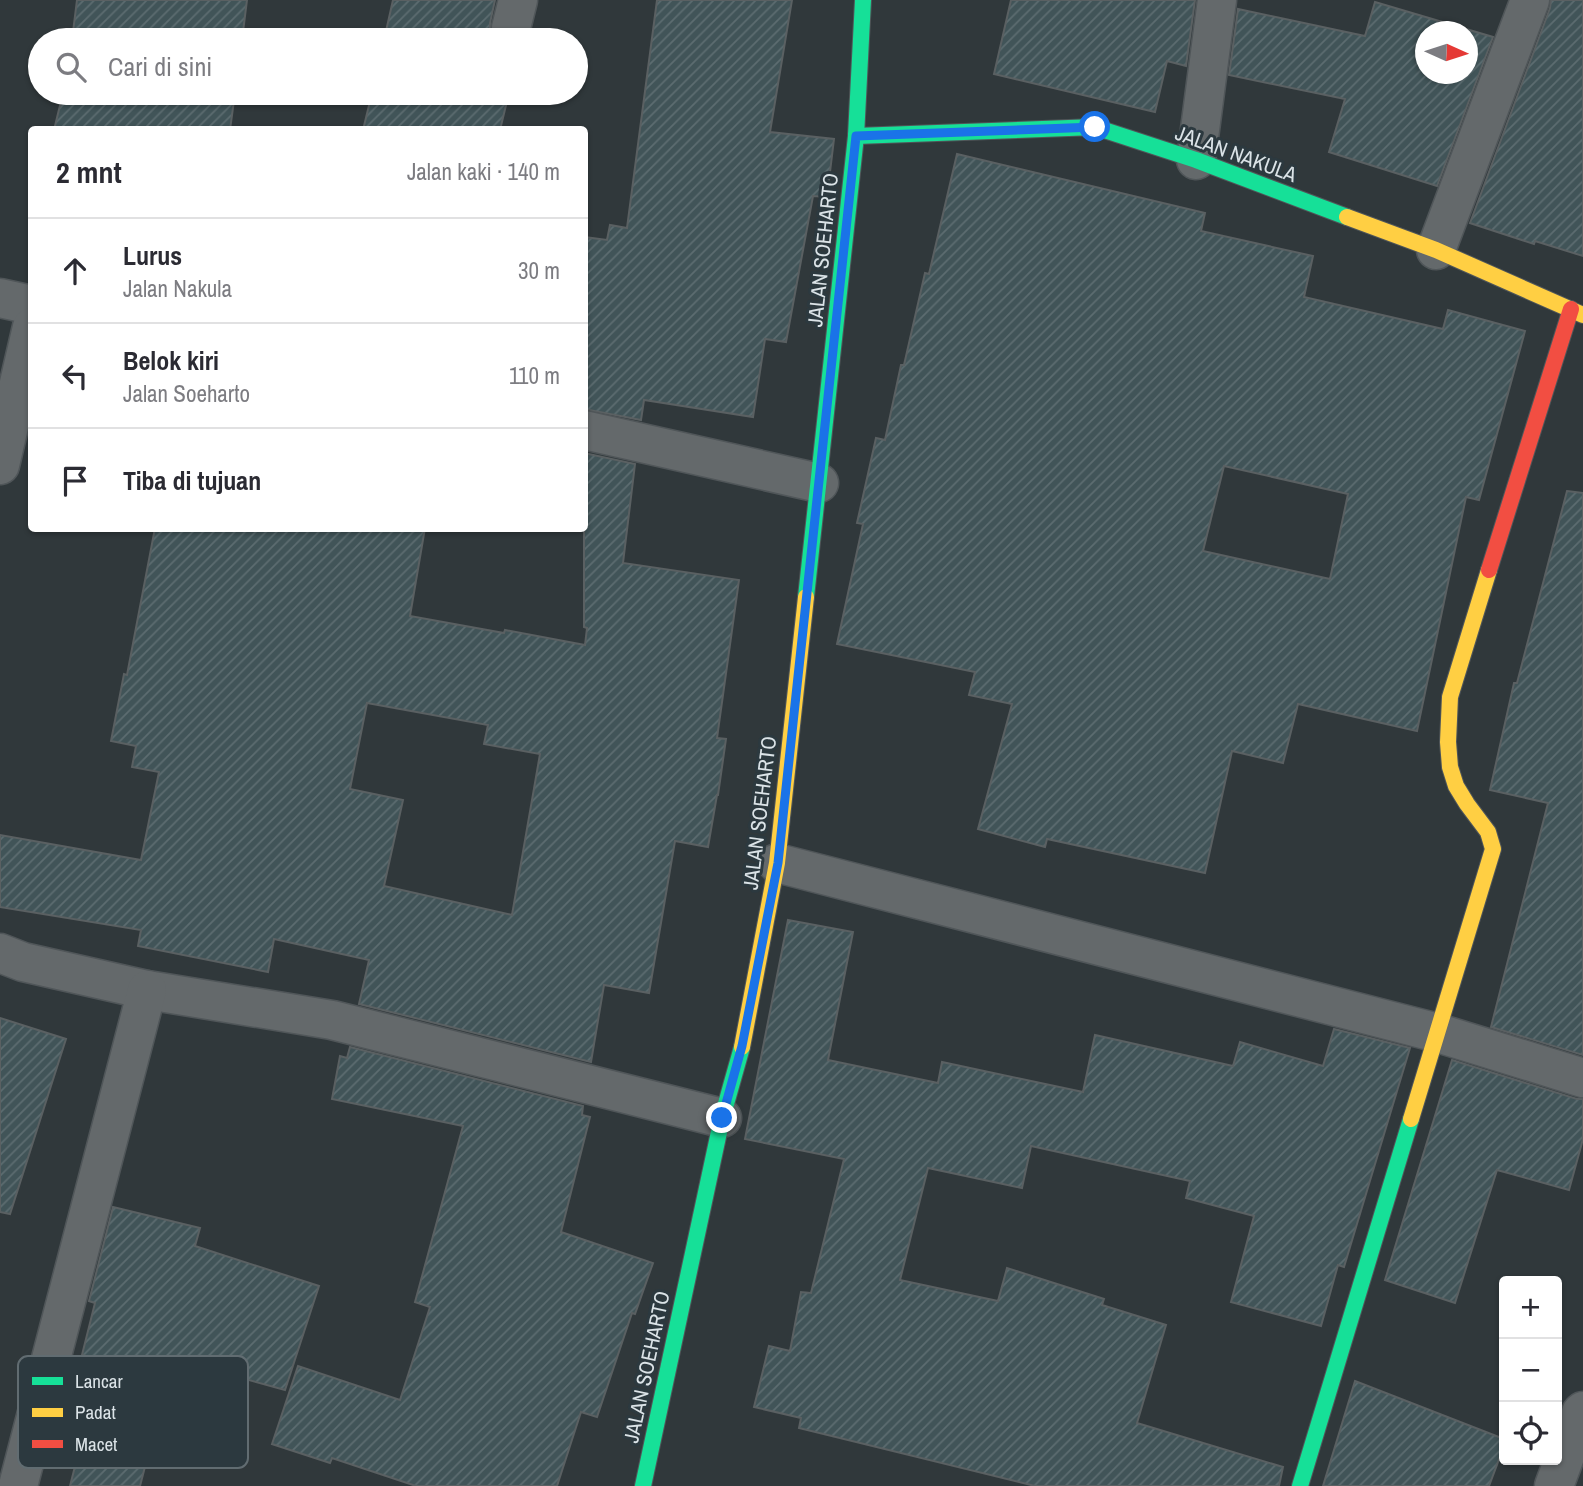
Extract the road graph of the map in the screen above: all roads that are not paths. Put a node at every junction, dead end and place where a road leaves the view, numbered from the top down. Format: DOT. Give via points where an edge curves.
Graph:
graph roads {
  1 [pos="863,0"];
  2 [pos="1217,0"];
  3 [pos="1530,0"];
  4 [pos="856,136"];
  5 [pos="1196,160"];
  6 [pos="1436,250"];
  7 [pos="0,298"];
  8 [pos="28,304"];
  9 [pos="1577,312"];
  10 [pos="28,344"];
  11 [pos="588,431"];
  12 [pos="0,465"];
  13 [pos="819,483"];
  14 [pos="778,863"];
  15 [pos="0,953"];
  16 [pos="147,990"];
  17 [pos="1438,1033"];
  18 [pos="1583,1078"];
  19 [pos="722,1118"];
  20 [pos="52,1356"];
  21 [pos="1583,1411"];
  22 [pos="23,1468"];
  23 [pos="18,1486"];
  24 [pos="643,1486"];
  25 [pos="1300,1486"];
  26 [pos="1554,1486"];
  1 -- 4 [label="street, JALAN SOEHARTO"];
  2 -- 5 [label="street"];
  3 -- 6 [label="street"];
  4 -- 5 [label="street, JALAN NAKULA" via="1095,127"];
  4 -- 13 [label="street, JALAN SOEHARTO"];
  5 -- 6 [label="street, JALAN NAKULA"];
  6 -- 9 [label="street, JALAN NAKULA"];
  7 -- 8 [label="street"];
  9 -- 17 [label="street" via="1450,697 1447,719 1454,783 1488,832 1493,849"];
  10 -- 12 [label="street"];
  11 -- 13 [label="street"];
  13 -- 14 [label="street, JALAN SOEHARTO"];
  14 -- 17 [label="street"];
  14 -- 19 [label="street, JALAN SOEHARTO" via="742,1046"];
  15 -- 16 [label="street"];
  16 -- 19 [label="street" via="332,1020"];
  16 -- 20 [label="street"];
  17 -- 18 [label="street"];
  17 -- 25 [label="street"];
  19 -- 24 [label="street, JALAN SOEHARTO"];
  21 -- 26 [label="street"];
  22 -- 23 [label="street"];
}
